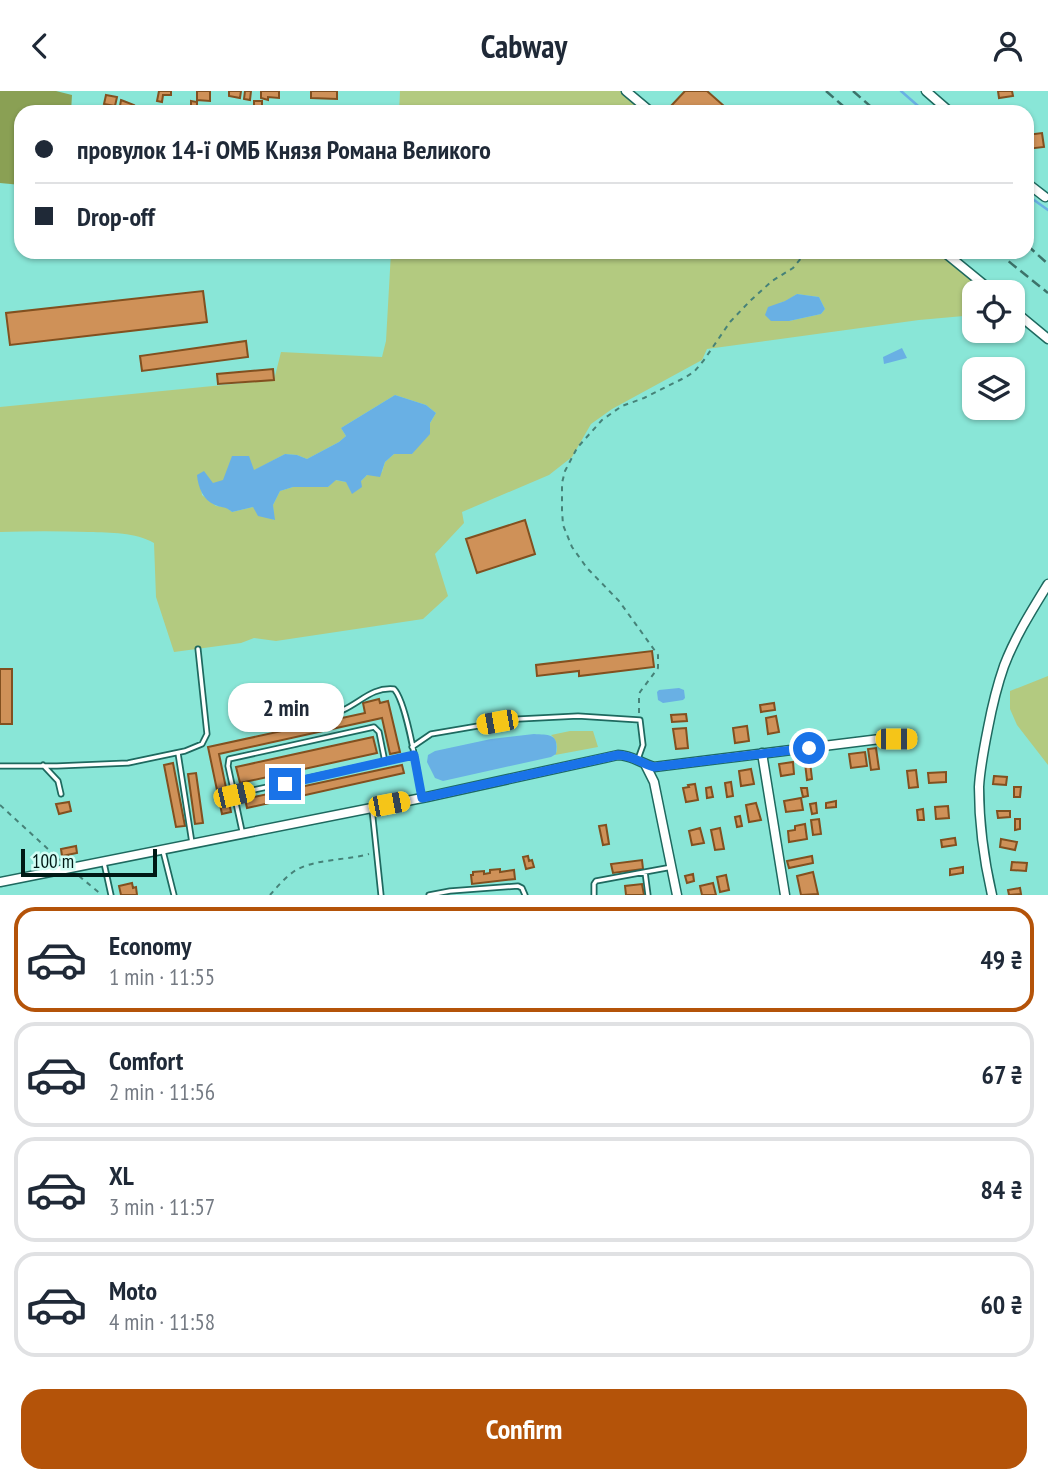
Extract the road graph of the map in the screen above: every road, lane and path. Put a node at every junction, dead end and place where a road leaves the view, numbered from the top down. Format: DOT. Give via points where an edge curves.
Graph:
graph roads {
  1 [pos="626,91"];
  2 [pos="926,91"];
  3 [pos="642,105"];
  4 [pos="942,105"];
  5 [pos="1034,188"];
  6 [pos="1045,197"];
  7 [pos="800,259"];
  8 [pos="953,259"];
  9 [pos="978,280"];
  10 [pos="1025,320"];
  11 [pos="1048,339"];
  12 [pos="1048,585"];
  13 [pos="198,649"];
  14 [pos="294,720"];
  15 [pos="640,720"];
  16 [pos="912,739"];
  17 [pos="412,747"];
  18 [pos="178,753"];
  19 [pos="762,753"];
  20 [pos="414,755"];
  21 [pos="641,761"];
  22 [pos="385,762"];
  23 [pos="43,765"];
  24 [pos="0,766"];
  25 [pos="61,794"];
  26 [pos="234,795"];
  27 [pos="422,798"];
  28 [pos="0,805"];
  29 [pos="371,807"];
  30 [pos="242,833"];
  31 [pos="192,843"];
  32 [pos="162,849"];
  33 [pos="377,850"];
  34 [pos="103,861"];
  35 [pos="672,867"];
  36 [pos="69,868"];
  37 [pos="645,872"];
  38 [pos="0,882"];
  39 [pos="102,895"];
  40 [pos="111,895"];
  41 [pos="174,895"];
  42 [pos="270,895"];
  43 [pos="382,895"];
  44 [pos="429,895"];
  45 [pos="525,895"];
  46 [pos="594,895"];
  47 [pos="648,895"];
  48 [pos="677,895"];
  49 [pos="785,895"];
  50 [pos="992,895"];
  1 -- 3 [label="street"];
  2 -- 4 [label="street"];
  5 -- 6 [label="street"];
  7 -- 15 [label="path" via="762,288 688,376 622,406 593,428 572,457 563,480 562,518 572,548 656,650 658,667 640,692"];
  8 -- 9 [label="street"];
  10 -- 11 [label="street"];
  12 -- 50 [label="street" via="1005,663 986,735 980,818"];
  13 -- 18 [label="lane" via="206,738"];
  14 -- 17 [label="lane" via="338,712 370,692 394,689"];
  15 -- 17 [label="lane" via="519,719 431,734"];
  15 -- 21 [label="lane"];
  16 -- 19 [label="street"];
  17 -- 20 [label="lane"];
  18 -- 23 [label="lane" via="128,763"];
  18 -- 31 [label="lane"];
  19 -- 21 [label="street" via="654,767"];
  19 -- 49 [label="street"];
  20 -- 22 [label="lane"];
  20 -- 27 [label="lane"];
  21 -- 27 [label="street" via="618,755"];
  21 -- 35 [label="street" via="654,782"];
  22 -- 26 [label="lane"];
  22 -- 26 [label="lane" via="374,727 270,749 229,759"];
  23 -- 24 [label="lane"];
  23 -- 25 [label="lane" via="58,781"];
  26 -- 30 [label="lane"];
  27 -- 29 [label="street"];
  28 -- 36 [label="path"];
  29 -- 30 [label="street"];
  29 -- 33 [label="lane"];
  30 -- 31 [label="street"];
  31 -- 32 [label="street"];
  32 -- 34 [label="street"];
  32 -- 41 [label="lane"];
  33 -- 42 [label="path" via="298,869"];
  33 -- 43 [label="lane"];
  34 -- 36 [label="street"];
  34 -- 40 [label="lane"];
  35 -- 37 [label="lane"];
  35 -- 48 [label="street"];
  36 -- 38 [label="street"];
  36 -- 39 [label="path"];
  37 -- 46 [label="lane" via="596,881"];
  37 -- 47 [label="lane"];
  44 -- 45 [label="lane" via="519,886"];
}
